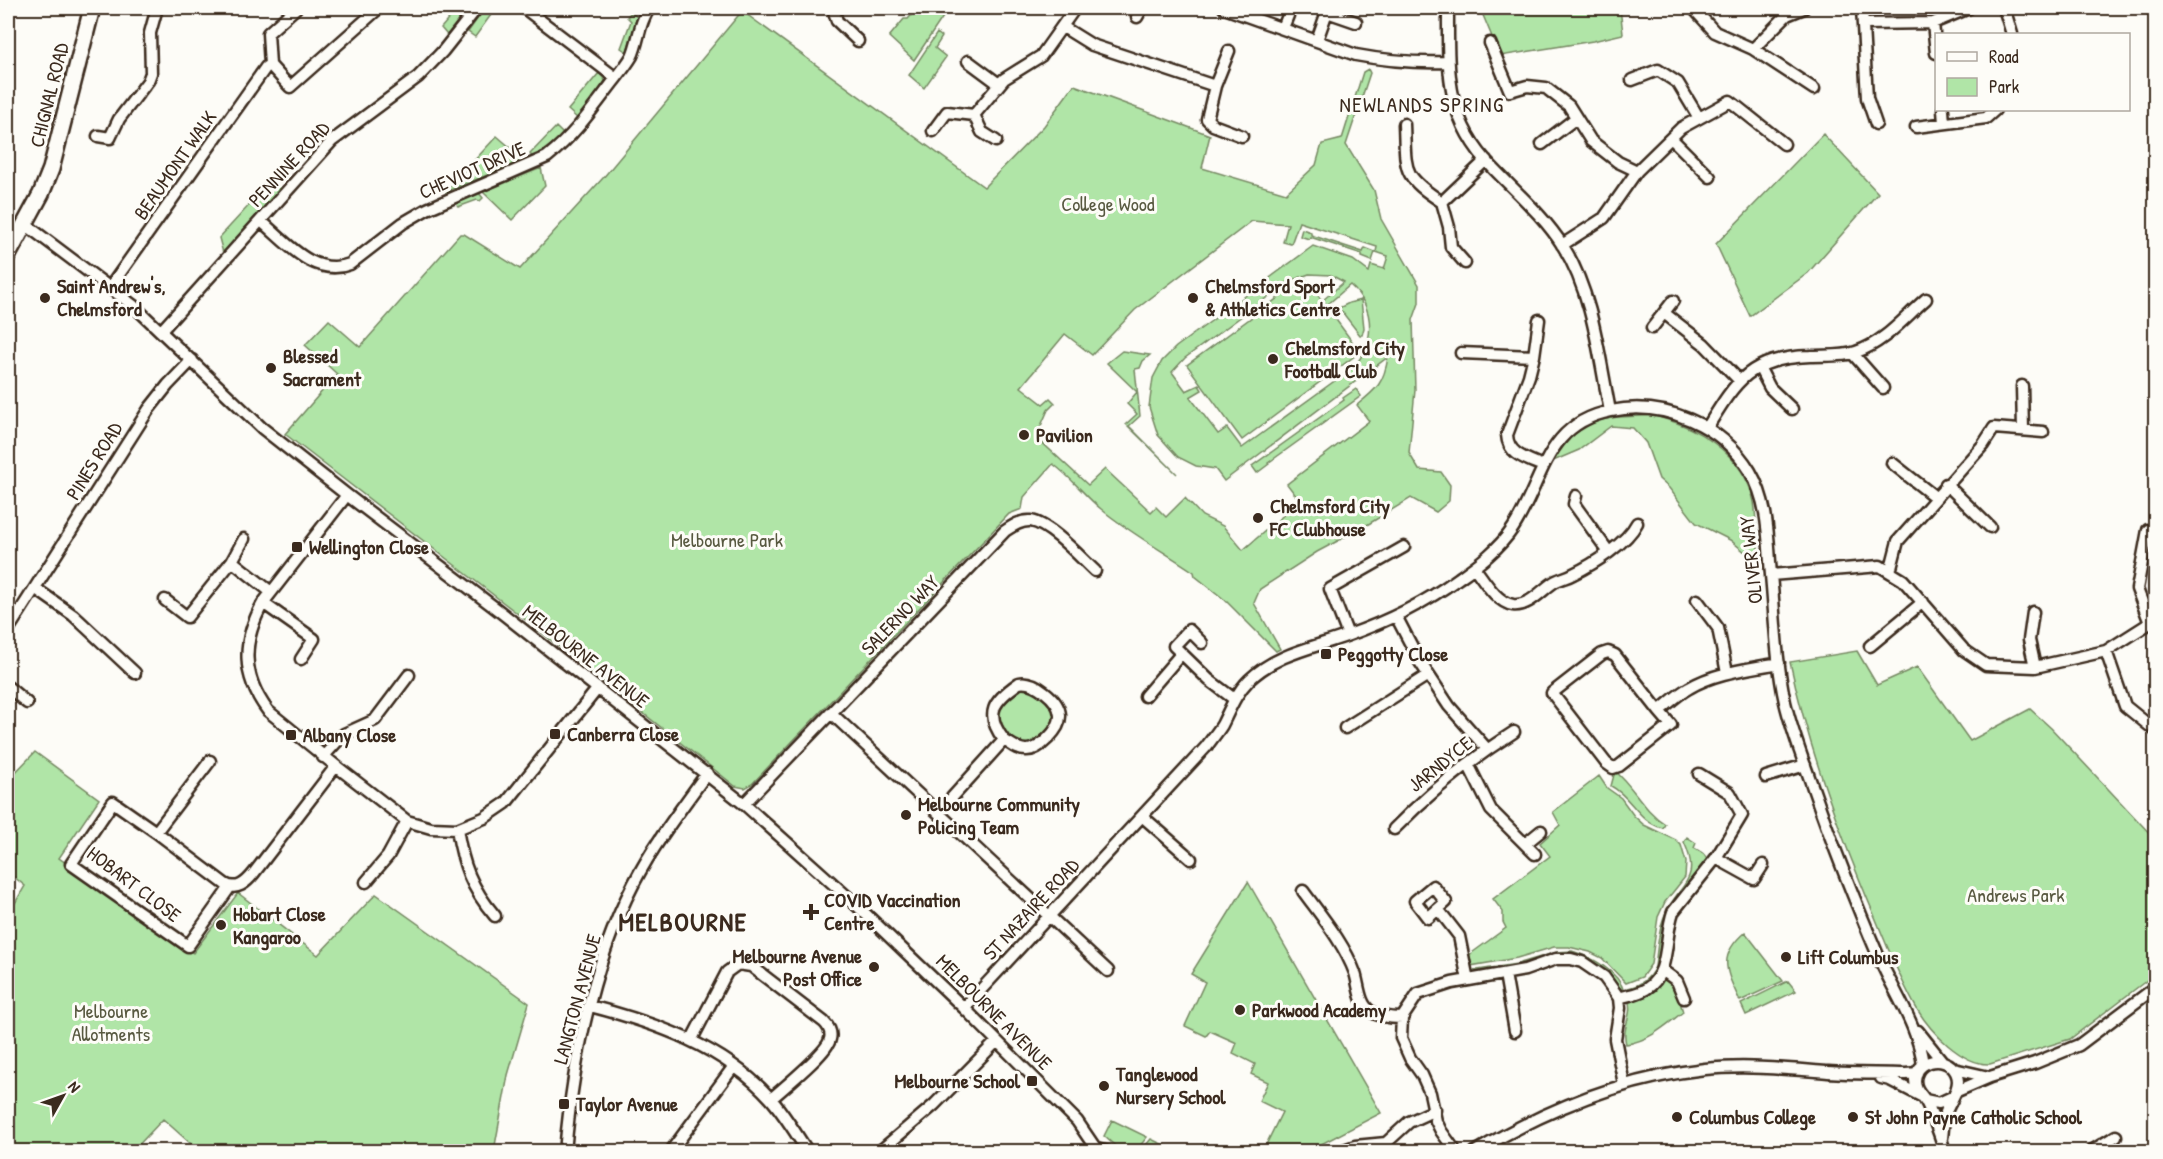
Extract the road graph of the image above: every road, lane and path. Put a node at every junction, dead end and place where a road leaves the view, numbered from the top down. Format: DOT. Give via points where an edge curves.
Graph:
graph roads {
  1 [pos="92,8"];
  2 [pos="157,8"];
  3 [pos="296,8"];
  4 [pos="379,8"];
  5 [pos="477,8"];
  6 [pos="524,8"];
  7 [pos="650,8"];
  8 [pos="833,8"];
  9 [pos="1075,8"];
  10 [pos="1224,8"];
  11 [pos="1292,8"];
  12 [pos="1448,8"];
  13 [pos="1693,8"];
  14 [pos="1804,8"];
  15 [pos="1862,8"];
  16 [pos="1969,8"];
  17 [pos="2004,8"];
  18 [pos="1356,22"];
  19 [pos="1933,23"];
  20 [pos="1864,24"];
  21 [pos="1063,27"];
  22 [pos="1283,28"];
  23 [pos="2012,33"];
  24 [pos="1317,40"];
  25 [pos="858,42"];
  26 [pos="1490,43"];
  27 [pos="1935,43"];
  28 [pos="1753,50"];
  29 [pos="1228,51"];
  30 [pos="968,61"];
  31 [pos="1448,62"];
  32 [pos="270,65"];
  33 [pos="616,78"];
  34 [pos="1632,80"];
  35 [pos="999,84"];
  36 [pos="1215,86"];
  37 [pos="1814,89"];
  38 [pos="1943,111"];
  39 [pos="1994,111"];
  40 [pos="974,115"];
  41 [pos="1576,118"];
  42 [pos="1699,118"];
  43 [pos="1944,123"];
  44 [pos="1404,124"];
  45 [pos="1876,124"];
  46 [pos="1916,127"];
  47 [pos="933,131"];
  48 [pos="98,136"];
  49 [pos="1242,136"];
  50 [pos="1671,138"];
  51 [pos="996,141"];
  52 [pos="1542,144"];
  53 [pos="1784,144"];
  54 [pos="1486,160"];
  55 [pos="1637,171"];
  56 [pos="1710,177"];
  57 [pos="1442,202"];
  58 [pos="261,221"];
  59 [pos="25,224"];
  60 [pos="1562,245"];
  61 [pos="8,255"];
  62 [pos="1465,263"];
  63 [pos="110,287"];
  64 [pos="1926,299"];
  65 [pos="1673,301"];
  66 [pos="1664,313"];
  67 [pos="1539,320"];
  68 [pos="1652,328"];
  69 [pos="162,330"];
  70 [pos="1461,353"];
  71 [pos="1853,354"];
  72 [pos="1534,356"];
  73 [pos="192,360"];
  74 [pos="1759,367"];
  75 [pos="1739,380"];
  76 [pos="2022,386"];
  77 [pos="1883,388"];
  78 [pos="1792,410"];
  79 [pos="1610,411"];
  80 [pos="1707,428"];
  81 [pos="2023,430"];
  82 [pos="2043,432"];
  83 [pos="1892,463"];
  84 [pos="1543,466"];
  85 [pos="1946,484"];
  86 [pos="346,495"];
  87 [pos="1576,496"];
  88 [pos="1935,497"];
  89 [pos="1637,522"];
  90 [pos="1990,527"];
  91 [pos="2150,534"];
  92 [pos="244,539"];
  93 [pos="1404,547"];
  94 [pos="1608,551"];
  95 [pos="232,561"];
  96 [pos="1474,567"];
  97 [pos="1095,571"];
  98 [pos="1890,572"];
  99 [pos="1771,574"];
  100 [pos="36,589"];
  101 [pos="271,592"];
  102 [pos="165,600"];
  103 [pos="1697,600"];
  104 [pos="1923,602"];
  105 [pos="263,603"];
  106 [pos="2033,612"];
  107 [pos="1396,615"];
  108 [pos="2153,623"];
  109 [pos="8,630"];
  110 [pos="1348,635"];
  111 [pos="1202,643"];
  112 [pos="1870,646"];
  113 [pos="2106,651"];
  114 [pos="1181,654"];
  115 [pos="301,658"];
  116 [pos="1779,663"];
  117 [pos="2035,667"];
  118 [pos="135,673"];
  119 [pos="1727,673"];
  120 [pos="409,675"];
  121 [pos="1428,675"];
  122 [pos="8,687"];
  123 [pos="598,688"];
  124 [pos="1144,696"];
  125 [pos="1234,699"];
  126 [pos="27,703"];
  127 [pos="1659,711"];
  128 [pos="831,713"];
  129 [pos="1221,727"];
  130 [pos="1345,728"];
  131 [pos="2156,731"];
  132 [pos="1514,732"];
  133 [pos="1005,740"];
  134 [pos="1487,749"];
  135 [pos="323,757"];
  136 [pos="210,761"];
  137 [pos="1468,764"];
  138 [pos="1805,765"];
  139 [pos="336,766"];
  140 [pos="707,773"];
  141 [pos="1699,774"];
  142 [pos="1766,777"];
  143 [pos="744,804"];
  144 [pos="939,812"];
  145 [pos="1142,816"];
  146 [pos="407,820"];
  147 [pos="457,828"];
  148 [pos="1394,829"];
  149 [pos="1540,831"];
  150 [pos="156,832"];
  151 [pos="1525,844"];
  152 [pos="1535,854"];
  153 [pos="1716,858"];
  154 [pos="1191,859"];
  155 [pos="1763,865"];
  156 [pos="366,882"];
  157 [pos="230,887"];
  158 [pos="1303,891"];
  159 [pos="1438,909"];
  160 [pos="1050,915"];
  161 [pos="495,916"];
  162 [pos="1108,970"];
  163 [pos="1662,970"];
  164 [pos="1505,974"];
  165 [pos="1468,980"];
  166 [pos="2156,987"];
  167 [pos="1619,998"];
  168 [pos="1684,998"];
  169 [pos="590,1006"];
  170 [pos="964,1008"];
  171 [pos="1402,1018"];
  172 [pos="1910,1022"];
  173 [pos="1515,1031"];
  174 [pos="692,1040"];
  175 [pos="997,1041"];
  176 [pos="1942,1061"];
  177 [pos="734,1066"];
  178 [pos="1920,1069"];
  179 [pos="1954,1069"];
  180 [pos="1863,1073"];
  181 [pos="1990,1077"];
  182 [pos="1624,1084"];
  183 [pos="1954,1095"];
  184 [pos="1923,1098"];
  185 [pos="771,1100"];
  186 [pos="1435,1110"];
  187 [pos="2116,1136"];
  188 [pos="1942,1138"];
  189 [pos="1094,1150"];
  190 [pos="671,1151"];
  191 [pos="2094,1151"];
  192 [pos="565,1152"];
  193 [pos="808,1152"];
  194 [pos="879,1152"];
  195 [pos="1108,1152"];
  196 [pos="1338,1152"];
  197 [pos="1456,1152"];
  198 [pos="1475,1152"];
  199 [pos="1946,1152"];
  1 -- 59 [label="street, CHIGNAL ROAD" via="51,169"];
  2 -- 48 [label="street" via="150,33 152,64 147,81 110,138"];
  3 -- 32 [label="street" via="268,33"];
  4 -- 32 [label="street" via="290,87"];
  5 -- 58 [label="street, PENNINE ROAD" via="418,77 332,141"];
  6 -- 33 [label="street"];
  7 -- 33 [label="street, CHEVIOT DRIVE" via="633,54"];
  8 -- 25 [label="street" via="837,21"];
  9 -- 21 [label="street"];
  10 -- 22 [label="street"];
  11 -- 22 [label="street"];
  12 -- 31 [label="street"];
  13 -- 28 [label="street" via="1715,32"];
  14 -- 28 [label="street" via="1786,15"];
  15 -- 20 [label="street"];
  16 -- 19 [label="street"];
  17 -- 23 [label="street"];
  18 -- 24 [label="street" via="1328,12"];
  19 -- 20 [label="street"];
  19 -- 27 [label="street"];
  20 -- 45 [label="street" via="1867,98"];
  21 -- 35 [label="street" via="1041,56"];
  21 -- 36 [label="street" via="1092,45"];
  22 -- 24 [label="street"];
  24 -- 31 [label="street" via="1377,59"];
  26 -- 41 [label="street" via="1510,91 1527,86 1546,88 1569,106"];
  28 -- 37 [label="street"];
  29 -- 36 [label="street"];
  30 -- 35 [label="street"];
  31 -- 54 [label="street" via="1460,121"];
  32 -- 63 [label="street, BEAUMONT WALK"];
  33 -- 58 [label="street, CHEVIOT DRIVE" via="583,122 547,157 427,208 351,264 322,267 309,261"];
  34 -- 42 [label="street" via="1658,70 1678,83"];
  35 -- 40 [label="street"];
  36 -- 49 [label="street" via="1207,119"];
  38 -- 43 [label="street"];
  39 -- 43 [label="street" via="1986,118"];
  40 -- 47 [label="street" via="947,112"];
  40 -- 51 [label="street" via="982,132"];
  41 -- 52 [label="street"];
  41 -- 55 [label="street" via="1591,141"];
  42 -- 50 [label="street"];
  42 -- 53 [label="street" via="1730,101"];
  43 -- 46 [label="street"];
  44 -- 57 [label="street" via="1406,168 1422,188"];
  50 -- 55 [label="street"];
  50 -- 56 [label="street"];
  54 -- 57 [label="street"];
  54 -- 60 [label="street"];
  55 -- 60 [label="street" via="1604,218"];
  57 -- 62 [label="street" via="1451,247"];
  58 -- 69 [label="street, PENNINE ROAD"];
  59 -- 61 [label="street, CHIGNAL ROAD"];
  59 -- 63 [label="street, MELBOURNE AVENUE"];
  60 -- 79 [label="street" via="1579,278 1591,315"];
  63 -- 69 [label="street, MELBOURNE AVENUE"];
  64 -- 71 [label="street" via="1871,346"];
  65 -- 66 [label="street"];
  66 -- 68 [label="street"];
  66 -- 75 [label="street" via="1704,344"];
  67 -- 72 [label="street"];
  69 -- 73 [label="street, MELBOURNE AVENUE"];
  70 -- 72 [label="street"];
  71 -- 74 [label="street" via="1797,356"];
  71 -- 77 [label="street"];
  72 -- 84 [label="street" via="1507,444"];
  73 -- 86 [label="street, MELBOURNE AVENUE" via="262,428"];
  73 -- 100 [label="street, PINES ROAD" via="149,409"];
  74 -- 75 [label="street"];
  74 -- 78 [label="street" via="1770,388"];
  75 -- 80 [label="street"];
  76 -- 81 [label="street"];
  79 -- 80 [label="street, OLIVER WAY" via="1650,408"];
  79 -- 84 [label="street, OLIVER WAY" via="1592,416 1563,436"];
  80 -- 99 [label="street, OLIVER WAY" via="1740,456 1752,474 1767,518"];
  81 -- 82 [label="street"];
  81 -- 85 [label="street" via="1994,428"];
  83 -- 88 [label="street"];
  84 -- 96 [label="street, OLIVER WAY" via="1514,527"];
  85 -- 88 [label="street"];
  85 -- 90 [label="street"];
  86 -- 101 [label="street"];
  86 -- 123 [label="street, MELBOURNE AVENUE"];
  87 -- 94 [label="street" via="1574,504"];
  88 -- 98 [label="street" via="1898,541"];
  89 -- 94 [label="street" via="1632,533"];
  91 -- 108 [label="street" via="2137,590"];
  92 -- 95 [label="street"];
  93 -- 110 [label="street" via="1330,589"];
  94 -- 96 [label="street" via="1521,604 1512,605 1501,599"];
  95 -- 101 [label="street"];
  95 -- 102 [label="street" via="187,617"];
  96 -- 107 [label="street, OLIVER WAY"];
  97 -- 128 [label="street, SALERNO WAY" via="1047,528 1030,521 1018,523 1005,531"];
  98 -- 99 [label="street" via="1880,567"];
  98 -- 104 [label="street"];
  99 -- 116 [label="street, OLIVER WAY"];
  100 -- 109 [label="street, PINES ROAD"];
  100 -- 118 [label="street" via="73,615"];
  101 -- 105 [label="street"];
  103 -- 119 [label="street" via="1718,628"];
  104 -- 112 [label="street"];
  104 -- 117 [label="street" via="1964,650 1986,664"];
  105 -- 115 [label="street" via="314,639"];
  105 -- 135 [label="street" via="248,637 251,682 268,711"];
  106 -- 117 [label="street" via="2029,640"];
  107 -- 110 [label="street, OLIVER WAY"];
  107 -- 121 [label="street"];
  108 -- 113 [label="street"];
  110 -- 125 [label="street, OLIVER WAY" via="1268,664"];
  111 -- 114 [label="street" via="1189,630 1174,646"];
  113 -- 117 [label="street"];
  113 -- 131 [label="street" via="2125,706"];
  114 -- 124 [label="street"];
  114 -- 125 [label="street"];
  116 -- 119 [label="street"];
  116 -- 138 [label="street, OLIVER WAY"];
  119 -- 127 [label="street" via="1686,689"];
  120 -- 135 [label="street" via="375,720 344,734"];
  121 -- 130 [label="street"];
  121 -- 134 [label="street"];
  122 -- 126 [label="street"];
  123 -- 140 [label="street, MELBOURNE AVENUE"];
  123 -- 147 [label="street" via="506,803 484,818"];
  125 -- 129 [label="street, OLIVER WAY"];
  127 -- 127 [label="street" via="1671,725 1613,768 1605,763 1552,693 1608,652 1615,655"];
  128 -- 143 [label="street, SALERNO WAY"];
  128 -- 144 [label="street"];
  129 -- 145 [label="street, ST NAZAIRE ROAD"];
  132 -- 134 [label="street, JARNDYCE"];
  133 -- 133 [label="street" via="1019,749 1031,750 1056,728 1058,708 1039,687 1018,683 997,704 993,723"];
  133 -- 144 [label="street"];
  134 -- 137 [label="street, JARNDYCE"];
  135 -- 139 [label="street"];
  136 -- 150 [label="street"];
  137 -- 148 [label="street, JARNDYCE"];
  137 -- 151 [label="street" via="1491,810"];
  138 -- 142 [label="street"];
  138 -- 172 [label="street, OLIVER WAY" via="1843,872"];
  139 -- 146 [label="street"];
  139 -- 157 [label="street, HOBART CLOSE" via="254,873 243,885"];
  140 -- 143 [label="street, MELBOURNE AVENUE"];
  140 -- 169 [label="street, LANGTON AVENUE" via="634,883 599,967"];
  141 -- 153 [label="street" via="1730,793 1742,815"];
  143 -- 170 [label="street, MELBOURNE AVENUE"];
  144 -- 160 [label="street"];
  145 -- 154 [label="street"];
  145 -- 160 [label="street, ST NAZAIRE ROAD"];
  146 -- 147 [label="street" via="431,828"];
  146 -- 156 [label="street" via="388,855"];
  147 -- 161 [label="street" via="466,871"];
  149 -- 151 [label="street"];
  150 -- 157 [label="street, HOBART CLOSE"];
  150 -- 157 [label="street, HOBART CLOSE" via="113,802 70,864 188,946"];
  151 -- 152 [label="street"];
  153 -- 155 [label="street" via="1754,879"];
  153 -- 163 [label="street" via="1673,912"];
  158 -- 171 [label="street" via="1340,944 1370,1011"];
  159 -- 165 [label="street" via="1459,936"];
  160 -- 162 [label="street"];
  160 -- 170 [label="street, ST NAZAIRE ROAD"];
  163 -- 167 [label="street" via="1648,988"];
  163 -- 168 [label="street" via="1677,981"];
  164 -- 165 [label="street"];
  164 -- 167 [label="street" via="1556,959 1571,959 1604,977"];
  164 -- 173 [label="street"];
  165 -- 171 [label="street" via="1418,994"];
  166 -- 181 [label="street" via="2079,1045"];
  167 -- 182 [label="street" via="1615,1039"];
  169 -- 174 [label="street"];
  169 -- 192 [label="street, LANGTON AVENUE"];
  170 -- 175 [label="street, MELBOURNE AVENUE"];
  171 -- 186 [label="street" via="1401,1038"];
  172 -- 176 [label="street, OLIVER WAY"];
  172 -- 178 [label="street, OLIVER WAY" via="1921,1049"];
  174 -- 177 [label="street"];
  174 -- 185 [label="street" via="727,972 738,964 751,966 830,1028 826,1048"];
  175 -- 189 [label="street, MELBOURNE AVENUE" via="1077,1121"];
  175 -- 194 [label="street" via="934,1105"];
  176 -- 178 [label="street"];
  176 -- 179 [label="street"];
  177 -- 185 [label="street"];
  177 -- 190 [label="street"];
  178 -- 180 [label="street" via="1906,1074"];
  178 -- 184 [label="street" via="1915,1081"];
  179 -- 181 [label="street"];
  179 -- 183 [label="street" via="1958,1081"];
  180 -- 182 [label="street" via="1722,1068"];
  180 -- 184 [label="street" via="1890,1080"];
  181 -- 183 [label="street"];
  182 -- 198 [label="street" via="1547,1112"];
  183 -- 184 [label="street" via="1939,1103"];
  183 -- 188 [label="street" via="1945,1116"];
  184 -- 188 [label="street"];
  185 -- 193 [label="street"];
  186 -- 196 [label="street" via="1409,1122 1386,1143"];
  186 -- 197 [label="street" via="1441,1131"];
  187 -- 191 [label="street"];
  188 -- 199 [label="street"];
  189 -- 195 [label="street, MELBOURNE AVENUE"];
}
